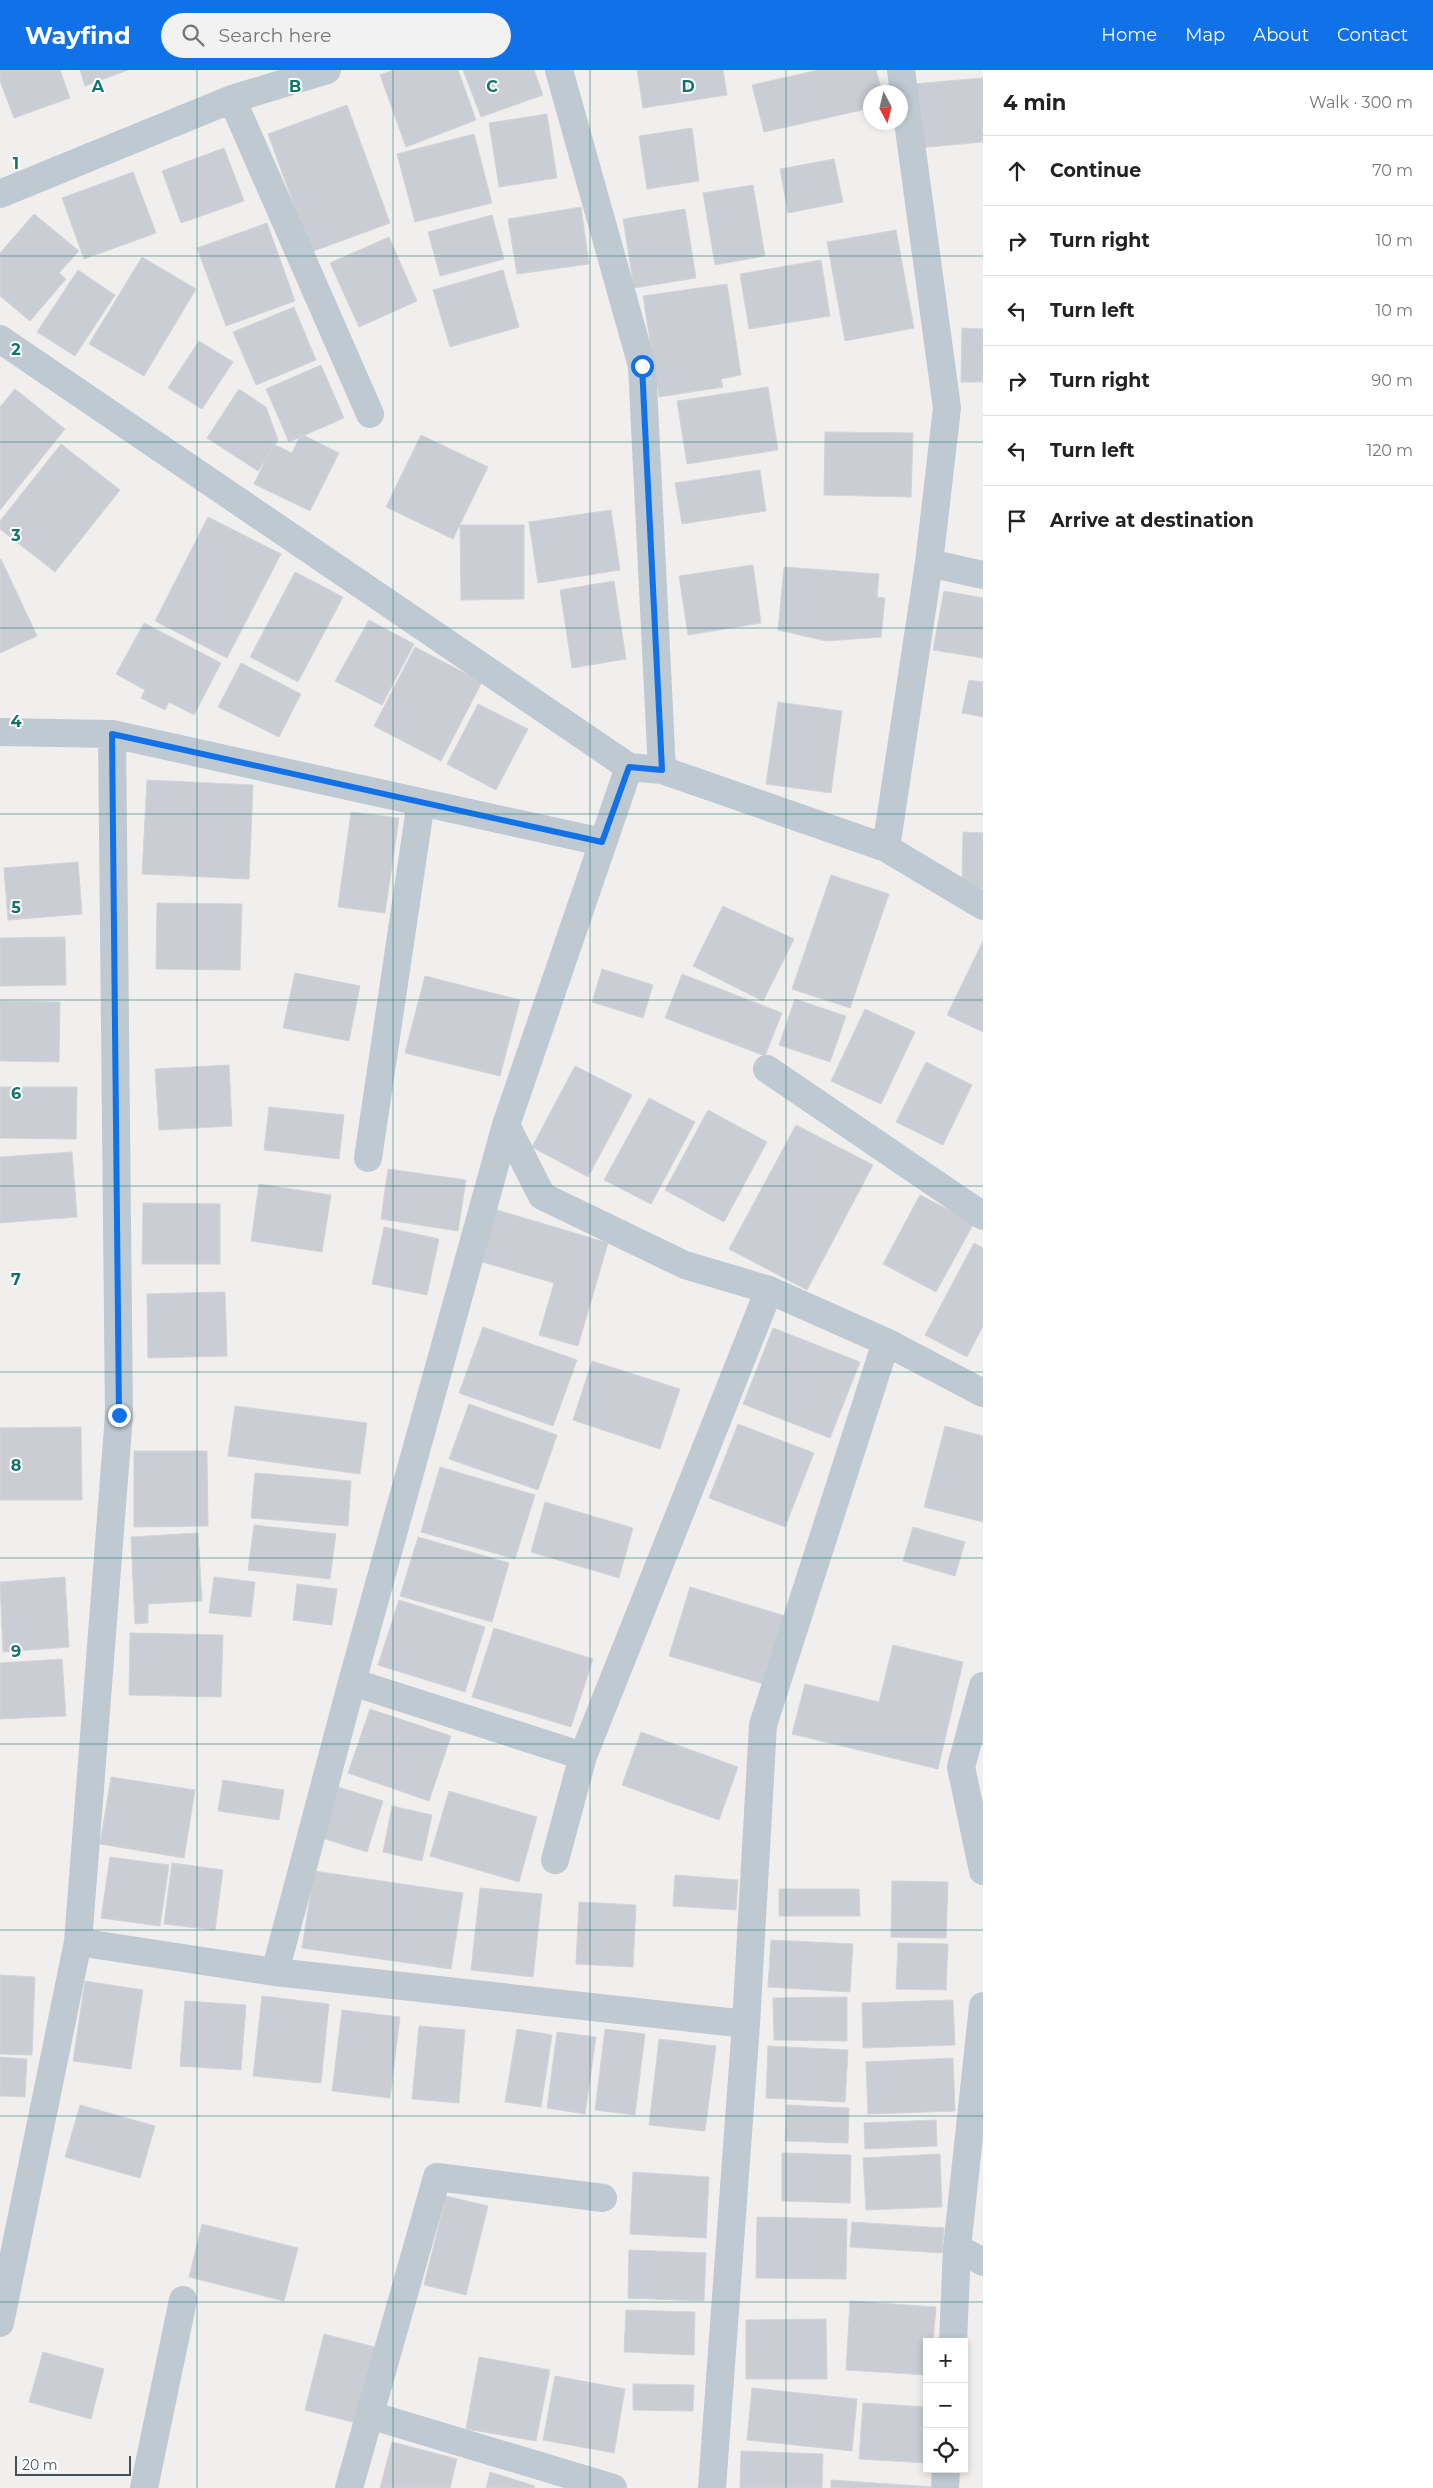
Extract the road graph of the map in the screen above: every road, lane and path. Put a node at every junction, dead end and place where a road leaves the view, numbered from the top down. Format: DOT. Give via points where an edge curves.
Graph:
graph roads {
  1 [pos="327,70"];
  2 [pos="559,70"];
  3 [pos="901,70"];
  4 [pos="232,100"];
  5 [pos="0,194"];
  6 [pos="0,338"];
  7 [pos="370,414"];
  8 [pos="929,563"];
  9 [pos="983,575"];
  10 [pos="0,732"];
  11 [pos="112,734"];
  12 [pos="629,767"];
  13 [pos="662,770"];
  14 [pos="421,802"];
  15 [pos="602,842"];
  16 [pos="886,848"];
  17 [pos="983,906"];
  18 [pos="767,1069"];
  19 [pos="506,1125"];
  20 [pos="368,1158"];
  21 [pos="983,1216"];
  22 [pos="769,1290"];
  23 [pos="886,1342"];
  24 [pos="983,1393"];
  25 [pos="352,1682"];
  26 [pos="983,1686"];
  27 [pos="583,1756"];
  28 [pos="556,1860"];
  29 [pos="983,1871"];
  30 [pos="78,1942"];
  31 [pos="275,1972"];
  32 [pos="983,2006"];
  33 [pos="746,2024"];
  34 [pos="603,2198"];
  35 [pos="957,2248"];
  36 [pos="983,2262"];
  37 [pos="183,2300"];
  38 [pos="0,2323"];
  39 [pos="953,2338"];
  40 [pos="370,2415"];
  41 [pos="946,2473"];
  42 [pos="144,2488"];
  43 [pos="349,2488"];
  44 [pos="613,2488"];
  45 [pos="712,2488"];
  46 [pos="945,2488"];
  1 -- 4 [label="street"];
  2 -- 13 [label="street" via="642,366"];
  3 -- 8 [label="street" via="947,408"];
  4 -- 5 [label="street"];
  4 -- 7 [label="street"];
  6 -- 12 [label="street"];
  8 -- 9 [label="street"];
  8 -- 16 [label="street"];
  10 -- 11 [label="street"];
  11 -- 14 [label="street"];
  11 -- 30 [label="street" via="119,1415"];
  12 -- 13 [label="street"];
  12 -- 15 [label="street"];
  13 -- 16 [label="street"];
  14 -- 15 [label="street"];
  14 -- 20 [label="street"];
  15 -- 19 [label="street"];
  16 -- 17 [label="street"];
  18 -- 21 [label="street"];
  19 -- 22 [label="street" via="542,1196 685,1265"];
  19 -- 25 [label="street"];
  22 -- 23 [label="street"];
  22 -- 27 [label="street"];
  23 -- 24 [label="street"];
  23 -- 33 [label="street" via="763,1725"];
  25 -- 27 [label="street"];
  25 -- 31 [label="street"];
  26 -- 29 [label="street" via="961,1766"];
  27 -- 28 [label="street"];
  30 -- 31 [label="street"];
  30 -- 38 [label="street"];
  31 -- 33 [label="street"];
  32 -- 35 [label="street"];
  33 -- 45 [label="street"];
  34 -- 40 [label="street" via="437,2177"];
  35 -- 36 [label="street"];
  35 -- 39 [label="street"];
  37 -- 42 [label="street"];
  40 -- 43 [label="street"];
  40 -- 44 [label="street"];
  41 -- 46 [label="street"];
}
